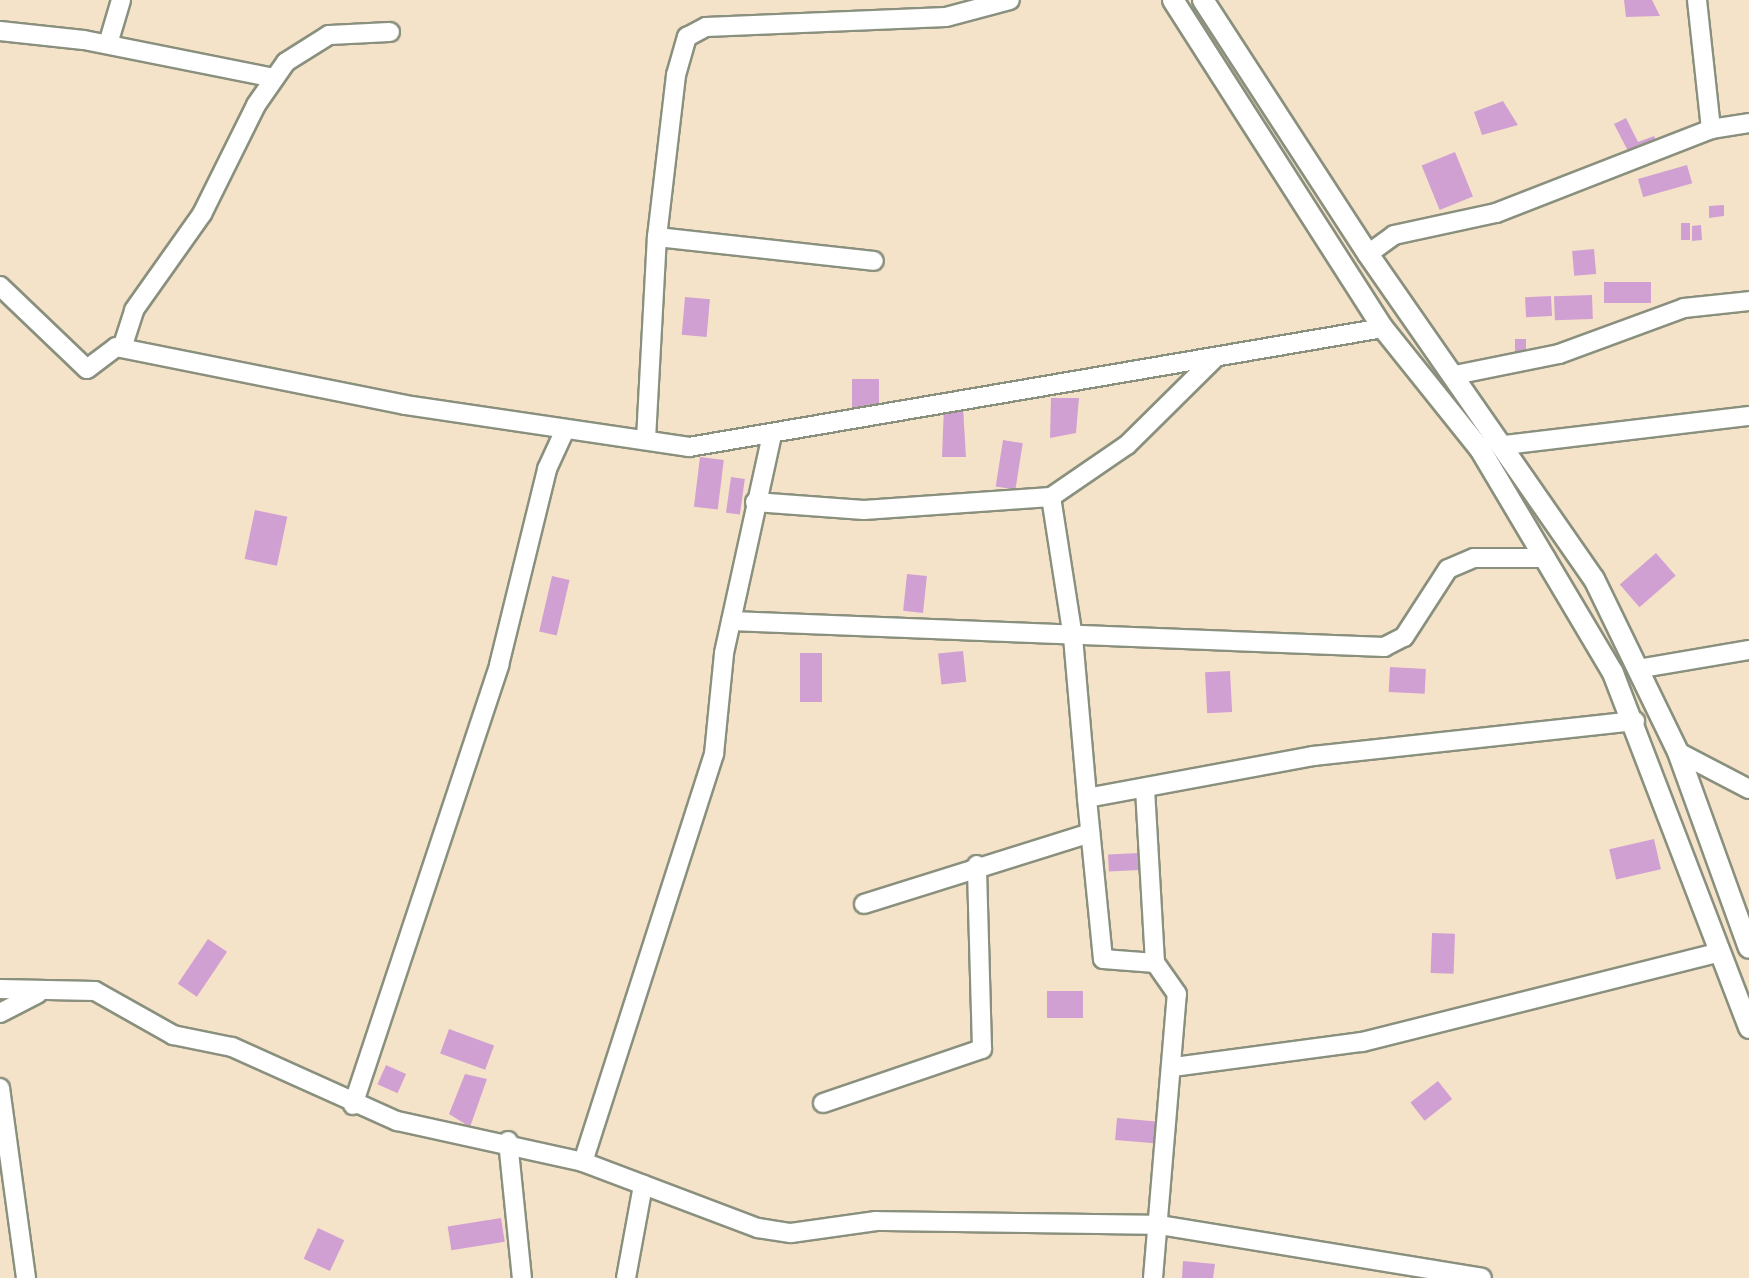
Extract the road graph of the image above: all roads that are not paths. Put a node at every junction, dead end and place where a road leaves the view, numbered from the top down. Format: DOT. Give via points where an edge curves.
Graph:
graph roads {
  1 [pos="120,0"];
  2 [pos="1010,0"];
  3 [pos="1173,0"];
  4 [pos="1203,0"];
  5 [pos="1697,0"];
  6 [pos="0,31"];
  7 [pos="390,32"];
  8 [pos="108,44"];
  9 [pos="274,78"];
  10 [pos="1749,123"];
  11 [pos="1711,129"];
  12 [pos="657,237"];
  13 [pos="1368,254"];
  14 [pos="874,261"];
  15 [pos="0,286"];
  16 [pos="1749,302"];
  17 [pos="1383,328"];
  18 [pos="122,348"];
  19 [pos="1213,359"];
  20 [pos="1454,375"];
  21 [pos="1749,416"];
  22 [pos="564,432"];
  23 [pos="772,434"];
  24 [pos="646,440"];
  25 [pos="1506,445"];
  26 [pos="1052,497"];
  27 [pos="756,502"];
  28 [pos="1546,558"];
  29 [pos="730,621"];
  30 [pos="1074,637"];
  31 [pos="1749,650"];
  32 [pos="1643,668"];
  33 [pos="1634,721"];
  34 [pos="1678,752"];
  35 [pos="1145,789"];
  36 [pos="1749,790"];
  37 [pos="1087,798"];
  38 [pos="1090,833"];
  39 [pos="977,866"];
  40 [pos="864,904"];
  41 [pos="1749,948"];
  42 [pos="1720,952"];
  43 [pos="1155,963"];
  44 [pos="0,989"];
  45 [pos="38,994"];
  46 [pos="0,1013"];
  47 [pos="1749,1028"];
  48 [pos="1174,1067"];
  49 [pos="0,1088"];
  50 [pos="823,1103"];
  51 [pos="353,1105"];
  52 [pos="508,1141"];
  53 [pos="584,1162"];
  54 [pos="643,1184"];
  55 [pos="1160,1226"];
  56 [pos="1419,1273"];
  57 [pos="26,1278"];
  58 [pos="522,1278"];
  59 [pos="626,1278"];
  60 [pos="1153,1278"];
  61 [pos="1482,1278"];
  1 -- 8 [label="street"];
  2 -- 12 [label="street" via="946,17 706,27 686,37"];
  3 -- 17 [label="street"];
  4 -- 13 [label="street"];
  5 -- 11 [label="street"];
  6 -- 8 [label="street"];
  7 -- 9 [label="street" via="329,36 286,62"];
  8 -- 9 [label="street"];
  9 -- 18 [label="street" via="202,214 134,310"];
  10 -- 11 [label="street"];
  11 -- 13 [label="street" via="1496,213 1394,235"];
  12 -- 14 [label="street"];
  12 -- 24 [label="street"];
  13 -- 20 [label="street"];
  15 -- 18 [label="street" via="84,368"];
  16 -- 20 [label="street" via="1684,308 1559,354"];
  17 -- 19 [label="street"];
  17 -- 28 [label="street" via="1480,449"];
  18 -- 22 [label="street" via="228,374"];
  19 -- 23 [label="street"];
  19 -- 26 [label="street" via="1127,445"];
  20 -- 25 [label="street"];
  21 -- 25 [label="street"];
  22 -- 24 [label="street"];
  22 -- 51 [label="street" via="546,469 499,665"];
  23 -- 24 [label="street" via="720,446"];
  23 -- 27 [label="street"];
  25 -- 32 [label="street"];
  26 -- 27 [label="street" via="864,510"];
  26 -- 30 [label="street"];
  27 -- 29 [label="street"];
  28 -- 30 [label="street" via="1474,558 1448,568 1404,637 1384,647"];
  28 -- 33 [label="street"];
  29 -- 30 [label="street"];
  29 -- 53 [label="street" via="714,754"];
  30 -- 37 [label="street"];
  31 -- 32 [label="street"];
  32 -- 34 [label="street"];
  33 -- 35 [label="street" via="1313,756"];
  33 -- 42 [label="street"];
  34 -- 36 [label="street"];
  34 -- 41 [label="street"];
  35 -- 37 [label="street"];
  35 -- 43 [label="street"];
  37 -- 38 [label="street"];
  38 -- 39 [label="street"];
  38 -- 43 [label="street" via="1102,959"];
  39 -- 40 [label="street"];
  39 -- 50 [label="street" via="982,1049"];
  42 -- 47 [label="street"];
  42 -- 48 [label="street" via="1362,1042"];
  43 -- 48 [label="street" via="1178,994"];
  44 -- 45 [label="street"];
  45 -- 46 [label="street"];
  45 -- 51 [label="street" via="95,991 172,1035 282,1066"];
  48 -- 55 [label="street"];
  49 -- 57 [label="street"];
  51 -- 52 [label="street" via="397,1121"];
  52 -- 53 [label="street"];
  52 -- 58 [label="street"];
  53 -- 54 [label="street"];
  54 -- 55 [label="street" via="776,1232 876,1221"];
  54 -- 59 [label="street"];
  55 -- 56 [label="street"];
  55 -- 60 [label="street"];
  56 -- 61 [label="street"];
}
